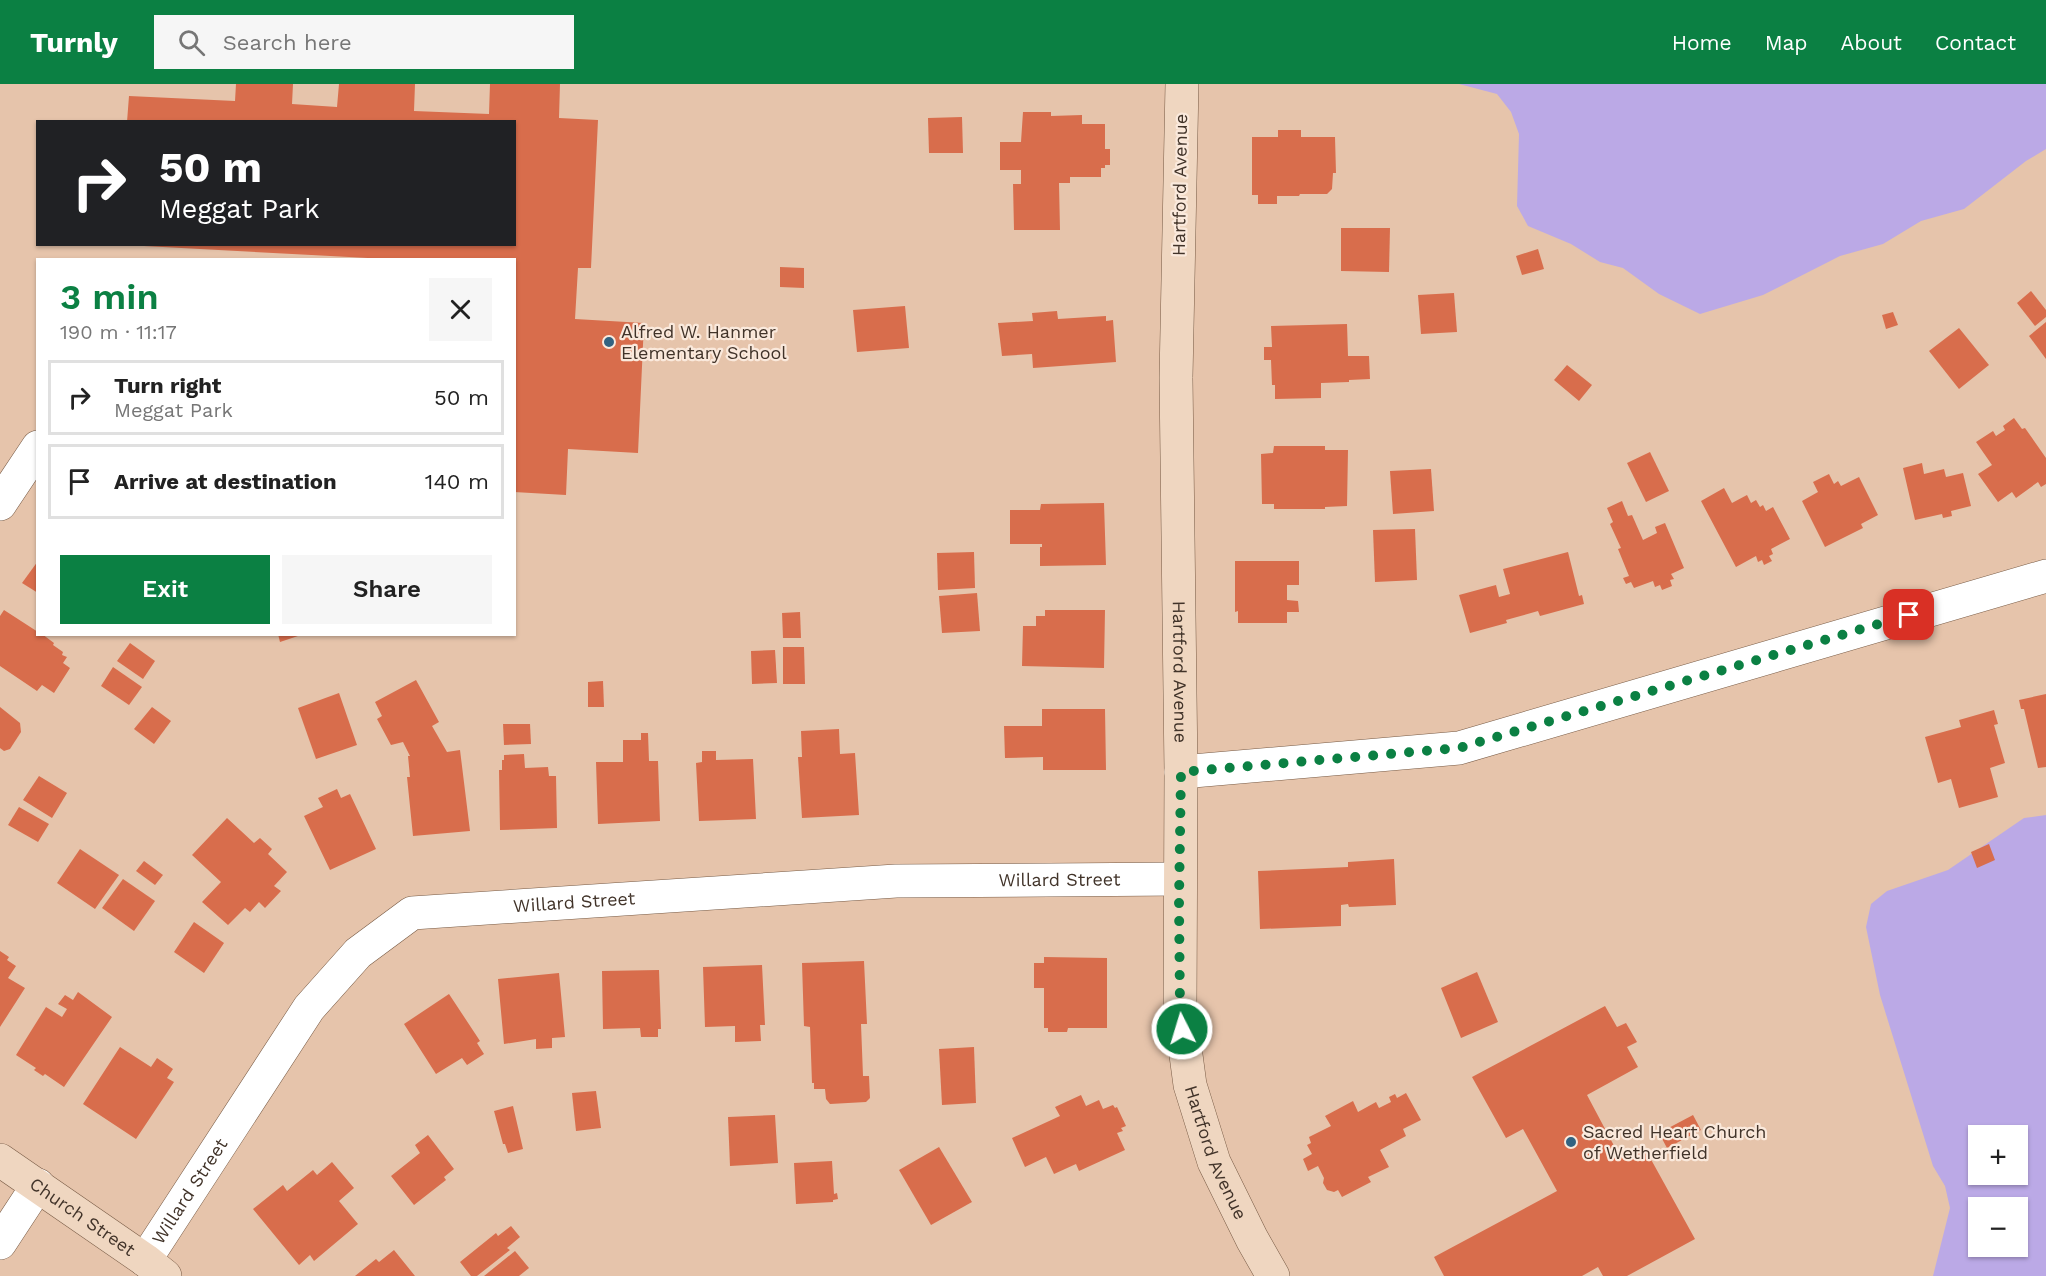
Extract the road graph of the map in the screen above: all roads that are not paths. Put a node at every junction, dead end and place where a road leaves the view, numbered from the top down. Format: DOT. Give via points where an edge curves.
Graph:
graph roads {
  1 [pos="1182,84"];
  2 [pos="36,450"];
  3 [pos="0,504"];
  4 [pos="2046,576"];
  5 [pos="1181,772"];
  6 [pos="1179,879"];
  7 [pos="0,1160"];
  8 [pos="38,1185"];
  9 [pos="0,1243"];
  10 [pos="155,1268"];
  11 [pos="1273,1276"];
  1 -- 5 [label="street, Hartford Avenue" via="1176,378"];
  2 -- 3 [label="street"];
  4 -- 5 [label="street" via="1459,748"];
  5 -- 6 [label="street, Hartford Avenue"];
  6 -- 10 [label="street, Willard Street" via="896,881 412,914 358,953 309,1008"];
  6 -- 11 [label="street, Hartford Avenue" via="1180,1010 1190,1084 1214,1162"];
  7 -- 8 [label="street, Church Street"];
  8 -- 9 [label="street"];
  8 -- 10 [label="street, Church Street"];
}
